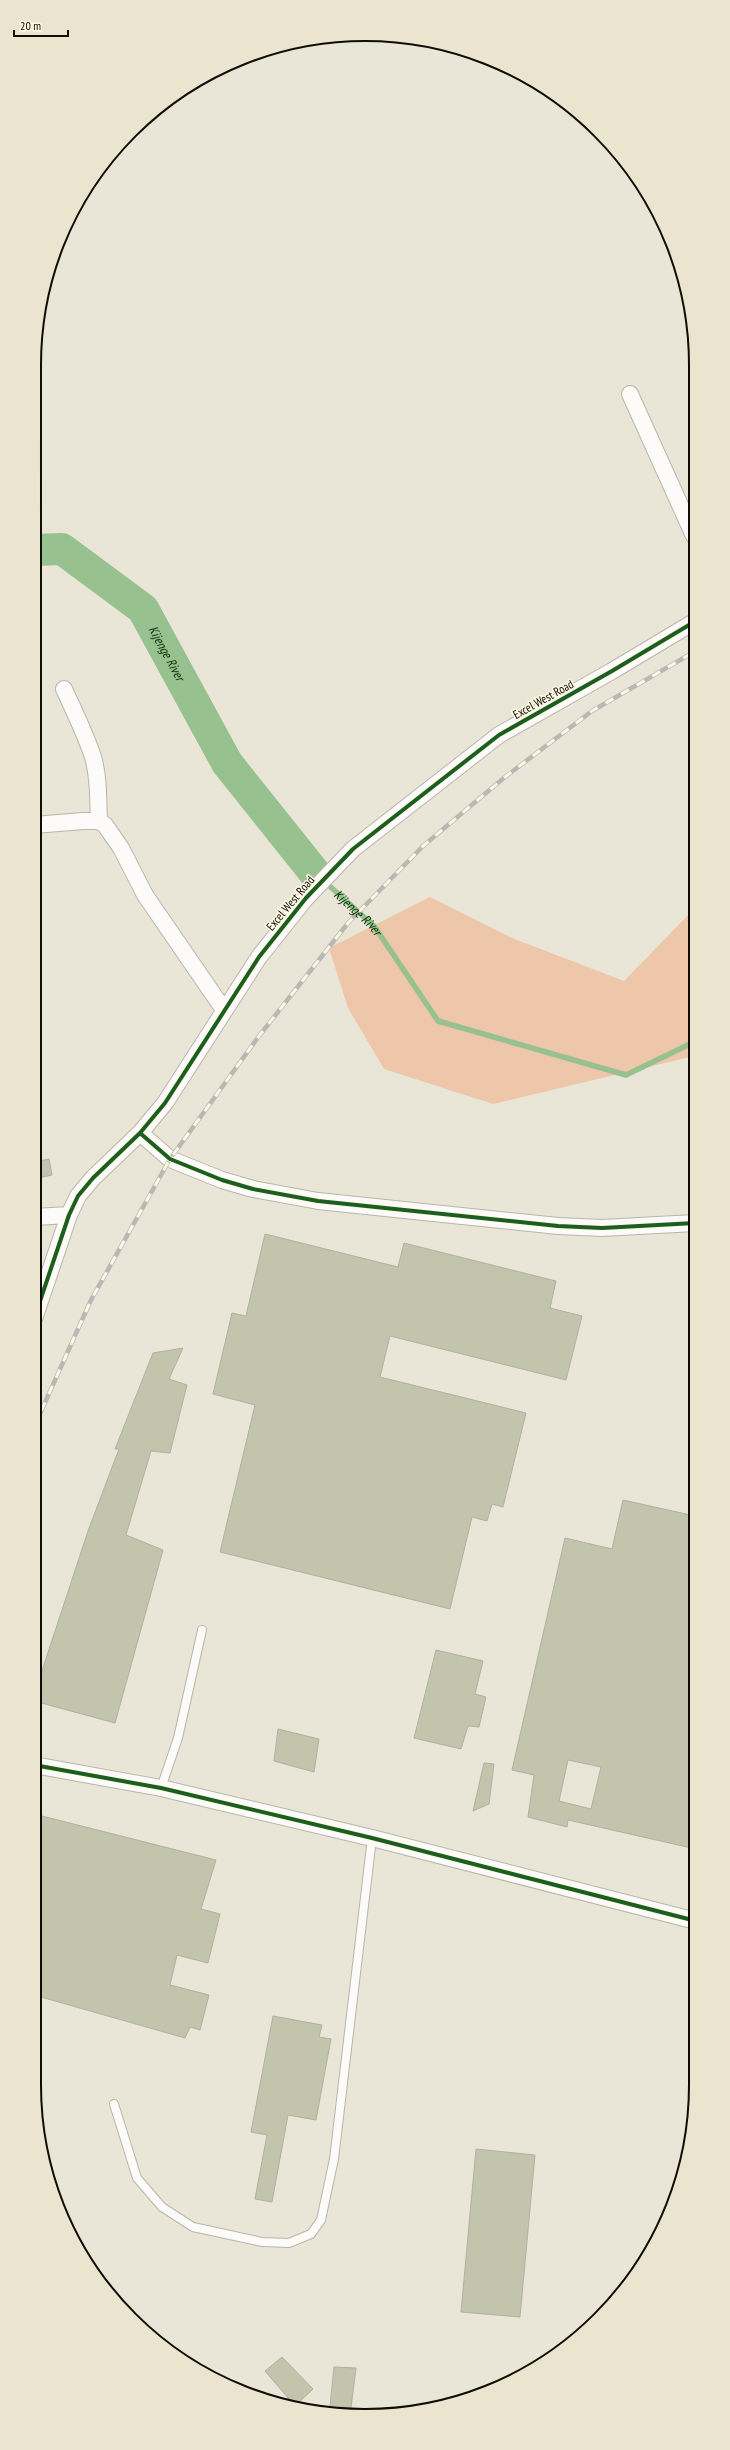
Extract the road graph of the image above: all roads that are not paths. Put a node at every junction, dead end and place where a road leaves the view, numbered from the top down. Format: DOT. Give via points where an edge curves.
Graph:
graph roads {
  1 [pos="630,394"];
  2 [pos="689,525"];
  3 [pos="689,625"];
  4 [pos="64,689"];
  5 [pos="99,821"];
  6 [pos="41,825"];
  7 [pos="224,1010"];
  8 [pos="140,1133"];
  9 [pos="69,1215"];
  10 [pos="41,1217"];
  11 [pos="689,1223"];
  12 [pos="41,1297"];
  13 [pos="202,1630"];
  14 [pos="41,1766"];
  15 [pos="161,1788"];
  16 [pos="372,1838"];
  17 [pos="689,1919"];
  18 [pos="114,2104"];
  1 -- 2 [label="street"];
  3 -- 7 [label="street, Excel West Road" via="499,735 353,849 306,898 259,957"];
  4 -- 5 [label="street" via="93,758 98,785"];
  5 -- 6 [label="street"];
  5 -- 7 [label="street" via="106,825 121,848 145,896"];
  7 -- 8 [label="street, Excel West Road" via="165,1103"];
  8 -- 9 [label="street, Excel West Road" via="93,1178 78,1196"];
  8 -- 11 [label="street" via="170,1159 222,1180 253,1189 318,1201 558,1226 602,1228"];
  9 -- 10 [label="street"];
  9 -- 12 [label="street, Excel West Road"];
  13 -- 15 [label="lane" via="178,1738"];
  14 -- 15 [label="street"];
  15 -- 16 [label="street"];
  16 -- 17 [label="street"];
  16 -- 18 [label="lane" via="334,2159 321,2220 310,2234 289,2243 262,2242 193,2227 162,2207 137,2178"];
}
